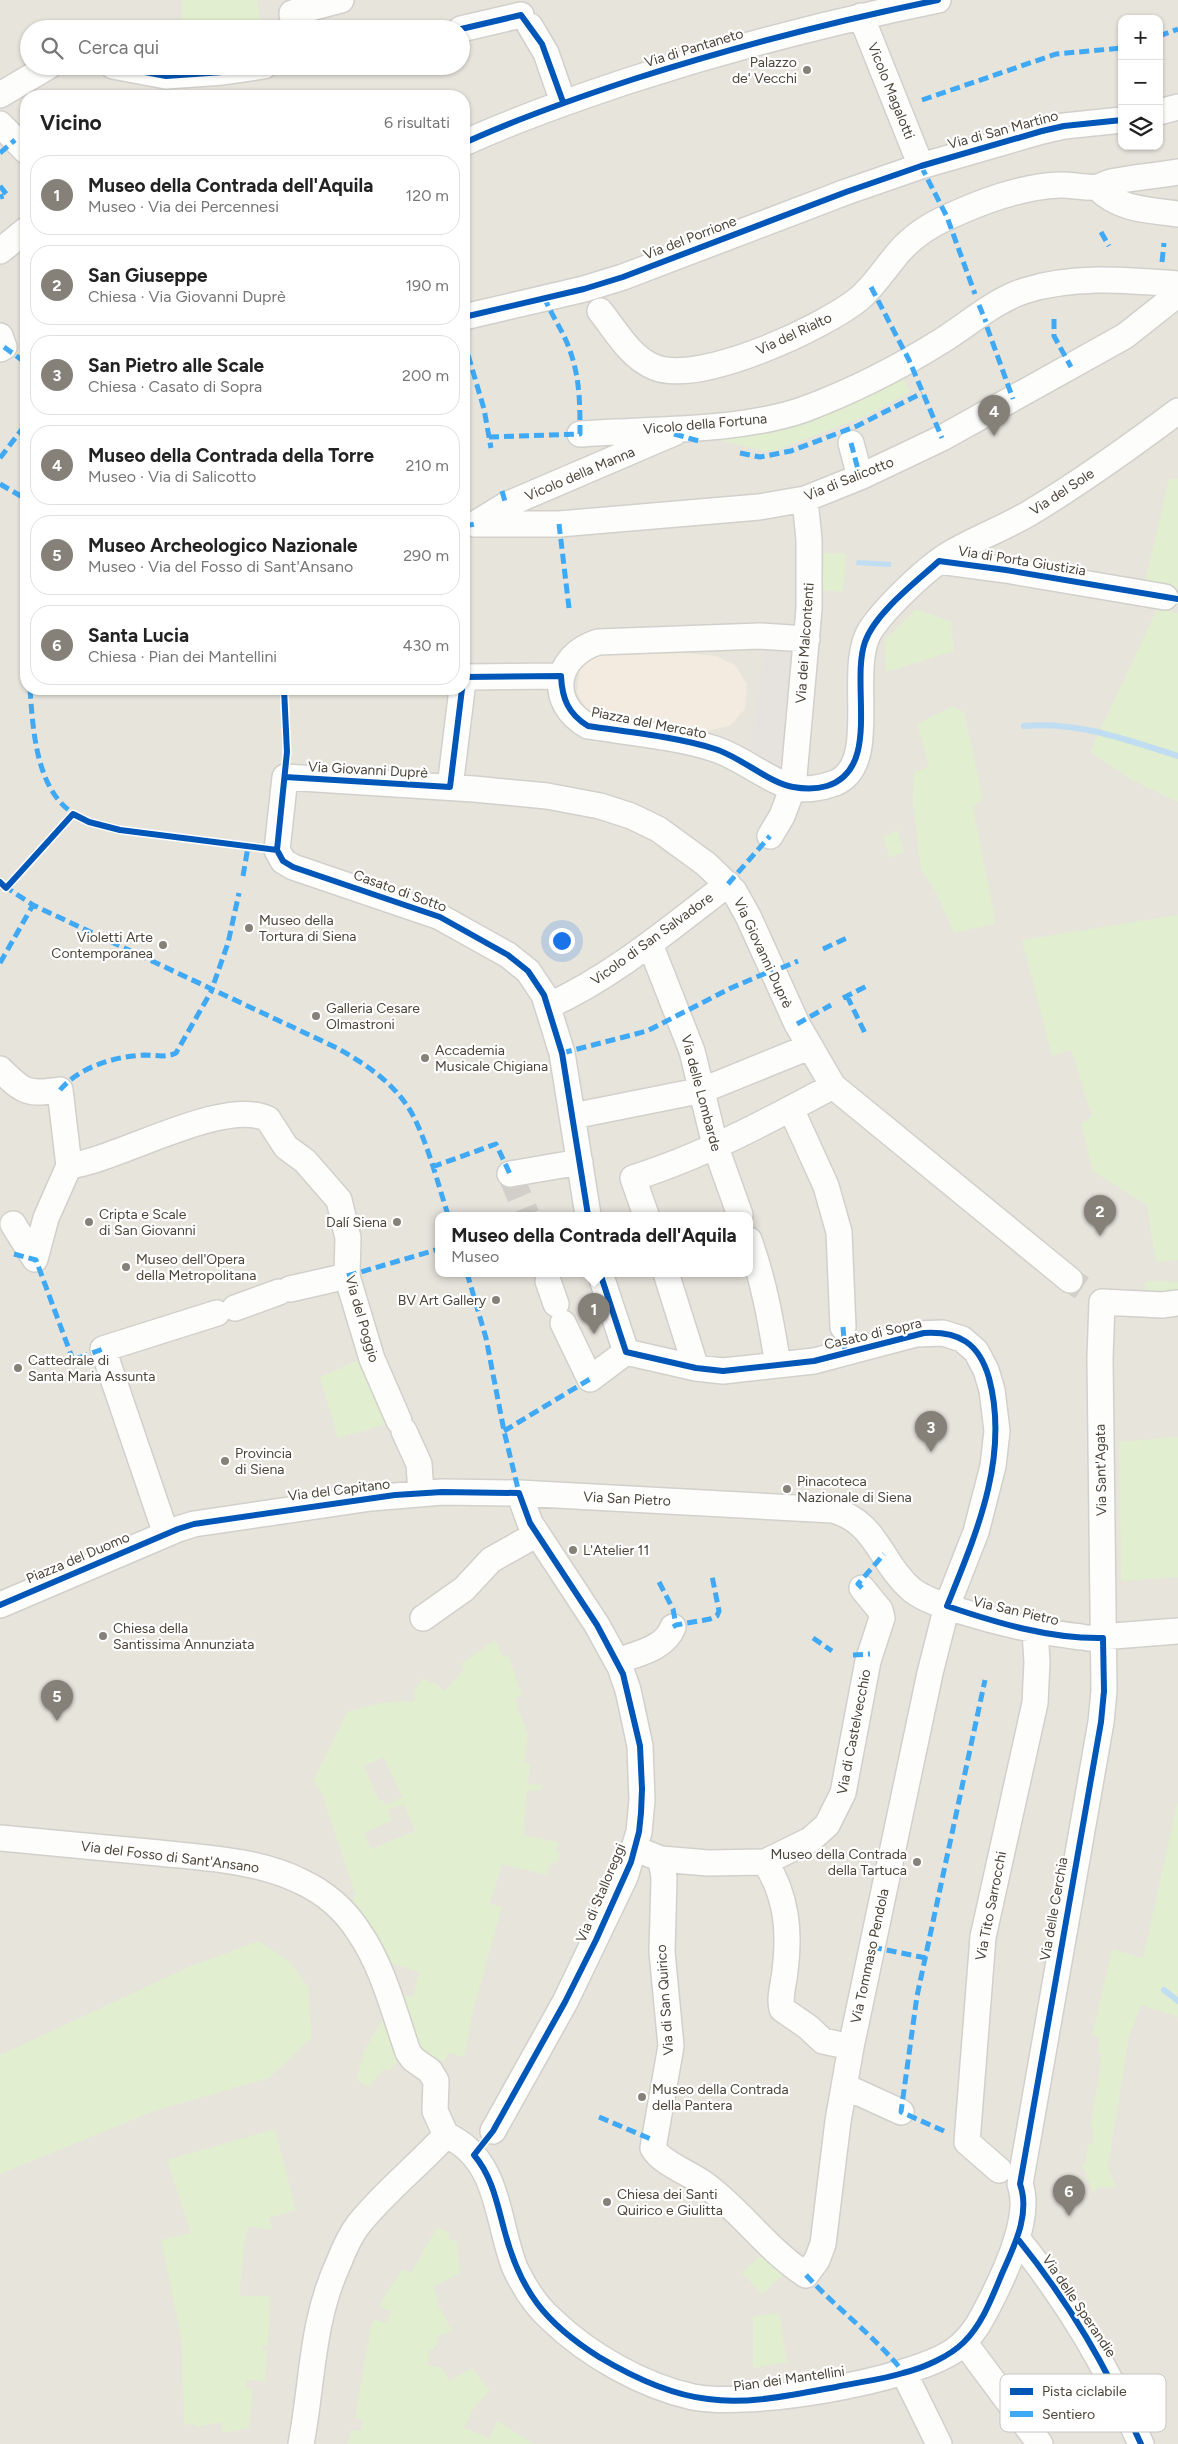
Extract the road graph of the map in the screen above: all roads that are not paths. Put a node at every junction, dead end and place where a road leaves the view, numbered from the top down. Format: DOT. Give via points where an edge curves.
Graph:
graph roads {
  1 [pos="341,0"];
  2 [pos="938,0"];
  3 [pos="523,16"];
  4 [pos="861,16"];
  5 [pos="293,20"];
  6 [pos="470,27"];
  7 [pos="34,75"];
  8 [pos="162,75"];
  9 [pos="186,75"];
  10 [pos="0,95"];
  11 [pos="563,102"];
  12 [pos="1178,107"];
  13 [pos="1163,111"];
  14 [pos="1118,120"];
  15 [pos="0,124"];
  16 [pos="470,141"];
  17 [pos="20,145"];
  18 [pos="921,166"];
  19 [pos="1178,172"];
  20 [pos="1097,187"];
  21 [pos="1178,214"];
  22 [pos="20,235"];
  23 [pos="0,251"];
  24 [pos="1178,284"];
  25 [pos="1178,294"];
  26 [pos="592,300"];
  27 [pos="470,316"];
  28 [pos="1178,411"];
  29 [pos="688,427"];
  30 [pos="580,434"];
  31 [pos="851,442"];
  32 [pos="860,477"];
  33 [pos="805,499"];
  34 [pos="475,524"];
  35 [pos="939,561"];
  36 [pos="1166,597"];
  37 [pos="807,639"];
  38 [pos="561,676"];
  39 [pos="470,678"];
  40 [pos="461,695"];
  41 [pos="450,787"];
  42 [pos="793,787"];
  43 [pos="770,836"];
  44 [pos="277,850"];
  45 [pos="728,884"];
  46 [pos="650,944"];
  47 [pos="548,1006"];
  48 [pos="809,1047"];
  49 [pos="0,1070"];
  50 [pos="833,1086"];
  51 [pos="703,1090"];
  52 [pos="791,1109"];
  53 [pos="574,1116"];
  54 [pos="715,1145"];
  55 [pos="580,1162"];
  56 [pos="69,1166"];
  57 [pos="510,1174"];
  58 [pos="588,1212"];
  59 [pos="645,1212"];
  60 [pos="739,1212"];
  61 [pos="13,1224"];
  62 [pos="753,1252"];
  63 [pos="347,1276"];
  64 [pos="601,1277"];
  65 [pos="667,1277"];
  66 [pos="1085,1290"];
  67 [pos="1178,1302"];
  68 [pos="556,1303"];
  69 [pos="843,1327"];
  70 [pos="626,1352"];
  71 [pos="778,1364"];
  72 [pos="696,1368"];
  73 [pos="421,1493"];
  74 [pos="519,1493"];
  75 [pos="166,1534"];
  76 [pos="537,1534"];
  77 [pos="862,1588"];
  78 [pos="0,1604"];
  79 [pos="947,1606"];
  80 [pos="423,1618"];
  81 [pos="673,1627"];
  82 [pos="1035,1631"];
  83 [pos="1178,1631"];
  84 [pos="1091,1638"];
  85 [pos="617,1660"];
  86 [pos="0,1838"];
  87 [pos="635,1848"];
  88 [pos="661,1859"];
  89 [pos="766,1862"];
  90 [pos="851,2047"];
  91 [pos="844,2086"];
  92 [pos="901,2112"];
  93 [pos="446,2135"];
  94 [pos="484,2141"];
  95 [pos="1007,2176"];
  96 [pos="1017,2238"];
  97 [pos="806,2275"];
  98 [pos="964,2342"];
  99 [pos="904,2373"];
  100 [pos="1109,2374"];
  101 [pos="1000,2390"];
  102 [pos="1031,2432"];
  103 [pos="1136,2432"];
  104 [pos="301,2444"];
  105 [pos="939,2444"];
  106 [pos="1040,2444"];
  107 [pos="1142,2444"];
  1 -- 5 [label="street" via="292,13"];
  2 -- 4 [label="street, Via di Pantaneto"];
  3 -- 6 [label="street"];
  3 -- 11 [label="street" via="546,52"];
  4 -- 11 [label="street, Via di Pantaneto" via="705,56"];
  4 -- 18 [label="street, Vicolo Magalotti"];
  7 -- 10 [label="street"];
  8 -- 9 [label="street"];
  11 -- 16 [label="street, Via di Pantaneto"];
  12 -- 13 [label="street"];
  14 -- 18 [label="street, Via di San Martino" via="1042,131"];
  15 -- 17 [label="street"];
  18 -- 26 [label="street, Via del Porrione" via="623,277"];
  19 -- 20 [label="street"];
  20 -- 21 [label="street" via="1121,204"];
  20 -- 26 [label="street, Via del Rialto" via="1076,184 1033,188 999,196 947,217 905,245 871,287 844,310 772,347 738,359 680,371 655,368 632,351"];
  22 -- 23 [label="street"];
  24 -- 29 [label="street, Vicolo della Fortuna" via="1089,280 1037,288 1003,300 909,360 803,410 733,424"];
  25 -- 32 [label="street, Via di Salicotto" via="1113,343 942,438"];
  26 -- 27 [label="street, Via del Porrione"];
  28 -- 35 [label="street, Via del Sole" via="1041,506"];
  29 -- 30 [label="street, Vicolo della Fortuna"];
  29 -- 34 [label="street, Vicolo della Manna" via="506,505"];
  31 -- 32 [label="street"];
  32 -- 33 [label="street, Via di Salicotto"];
  33 -- 34 [label="street, Via di Salicotto" via="759,507 559,524"];
  33 -- 37 [label="street, Via dei Malcontenti" via="809,540"];
  35 -- 36 [label="street, Via di Porta Giustizia"];
  35 -- 42 [label="street, Via di Porta Giustizia" via="893,604 865,640 861,659 858,757 853,766 837,783 813,788"];
  37 -- 38 [label="street" via="760,636 598,642 571,656"];
  37 -- 42 [label="street, Via dei Malcontenti"];
  38 -- 39 [label="street"];
  38 -- 42 [label="street, Piazza del Mercato" via="568,708 588,726 714,748"];
  40 -- 41 [label="street"];
  41 -- 44 [label="street, Via Giovanni Duprè" via="285,777"];
  41 -- 45 [label="street, Via Giovanni Duprè" via="547,796 631,816 672,838"];
  42 -- 43 [label="street"];
  44 -- 47 [label="street, Casato di Sotto" via="283,860 293,866 428,912 469,932 528,971"];
  45 -- 46 [label="street, Vicolo di San Salvadore"];
  45 -- 48 [label="street, Via Giovanni Duprè" via="748,916"];
  46 -- 47 [label="street, Vicolo di San Salvadore" via="582,990"];
  46 -- 51 [label="street, Via delle Lombarde" via="692,1051"];
  47 -- 53 [label="street, Casato di Sotto" via="562,1053"];
  48 -- 50 [label="street, Via Giovanni Duprè"];
  48 -- 51 [label="street"];
  49 -- 56 [label="street" via="29,1093 60,1090"];
  50 -- 52 [label="street"];
  50 -- 66 [label="street, Via Giovanni Duprè"];
  51 -- 53 [label="street"];
  51 -- 54 [label="street, Via delle Lombarde"];
  52 -- 54 [label="street"];
  52 -- 69 [label="street" via="826,1186 839,1232"];
  53 -- 55 [label="street, Casato di Sotto"];
  54 -- 59 [label="street" via="668,1167 633,1178"];
  54 -- 60 [label="street, Via delle Lombarde"];
  55 -- 57 [label="street"];
  55 -- 58 [label="street, Casato di Sotto"];
  56 -- 61 [label="street" via="46,1218 35,1259"];
  56 -- 63 [label="street, Via del Poggio" via="193,1124 232,1116 264,1117 271,1122 286,1147 305,1161 339,1200 348,1238"];
  62 -- 71 [label="street" via="768,1304"];
  63 -- 73 [label="street, Via del Poggio" via="372,1359 419,1464"];
  63 -- 75 [label="street" via="284,1291 104,1349"];
  64 -- 70 [label="street"];
  65 -- 72 [label="street"];
  66 -- 67 [label="street" via="1113,1301"];
  66 -- 84 [label="street, Via Sant'Agata" via="1100,1358"];
  68 -- 70 [label="street" via="590,1379"];
  70 -- 72 [label="street, Casato di Sopra"];
  71 -- 72 [label="street, Casato di Sopra" via="723,1371"];
  71 -- 79 [label="street, Casato di Sopra" via="821,1359 924,1333 954,1335 976,1351 992,1390 996,1444 976,1532"];
  73 -- 74 [label="street, Via del Capitano"];
  73 -- 75 [label="street, Via del Capitano" via="220,1519"];
  74 -- 76 [label="street, Via di Stalloreggi"];
  74 -- 79 [label="street, Via San Pietro" via="833,1510 846,1514 865,1528 913,1590"];
  75 -- 78 [label="street, Piazza del Duomo"];
  76 -- 80 [label="street" via="491,1560 464,1589"];
  76 -- 85 [label="street, Via di Stalloreggi"];
  77 -- 89 [label="street, Via di Castelvecchio" via="880,1610 882,1618 867,1667 843,1793 821,1832"];
  79 -- 82 [label="street, Via San Pietro"];
  79 -- 90 [label="street, Via Tommaso Pendola" via="928,1679"];
  81 -- 85 [label="street" via="669,1636 659,1644"];
  82 -- 84 [label="street, Via San Pietro"];
  82 -- 95 [label="street, Via Tito Sarrocchi" via="1034,1703 980,1955 967,2142"];
  83 -- 84 [label="street, Via San Pietro"];
  84 -- 95 [label="street, Via delle Cerchia" via="1104,1691 1100,1728 1057,1962"];
  85 -- 87 [label="street, Via di Stalloreggi" via="628,1690 641,1761 641,1813"];
  86 -- 93 [label="street, Via del Fosso di Sant'Ansano" via="190,1856 253,1866 292,1877 318,1891 338,1907 373,1955 408,2052 430,2071 436,2081 435,2110"];
  87 -- 88 [label="street, Via di Castelvecchio"];
  87 -- 94 [label="street, Via di Stalloreggi" via="625,1877 565,2002"];
  88 -- 89 [label="street, Via di Castelvecchio" via="724,1864"];
  88 -- 97 [label="street, Via di San Quirico" via="664,1878 662,1952 671,2046 653,2148 660,2157 717,2192 773,2250"];
  89 -- 90 [label="street" via="783,1899 787,1924 782,2009 808,2026 823,2041"];
  90 -- 91 [label="street, Via Tommaso Pendola"];
  91 -- 92 [label="street"];
  91 -- 97 [label="street, Via Tommaso Pendola" via="823,2244"];
  93 -- 94 [label="street, Pian dei Mantellini" via="461,2142"];
  93 -- 104 [label="street" via="373,2208 346,2245 317,2327"];
  94 -- 99 [label="street, Pian dei Mantellini" via="486,2172 515,2267 529,2294 551,2320 618,2368 680,2393 716,2400 783,2396"];
  95 -- 96 [label="street, Pian dei Mantellini" via="1024,2211"];
  96 -- 98 [label="street, Pian dei Mantellini" via="986,2310"];
  96 -- 100 [label="street, Via delle Sperandie" via="1091,2341"];
  98 -- 99 [label="street, Pian dei Mantellini" via="949,2354"];
  98 -- 101 [label="street"];
  99 -- 105 [label="street"];
  102 -- 106 [label="street"];
  103 -- 107 [label="street, Via delle Sperandie"];
}
